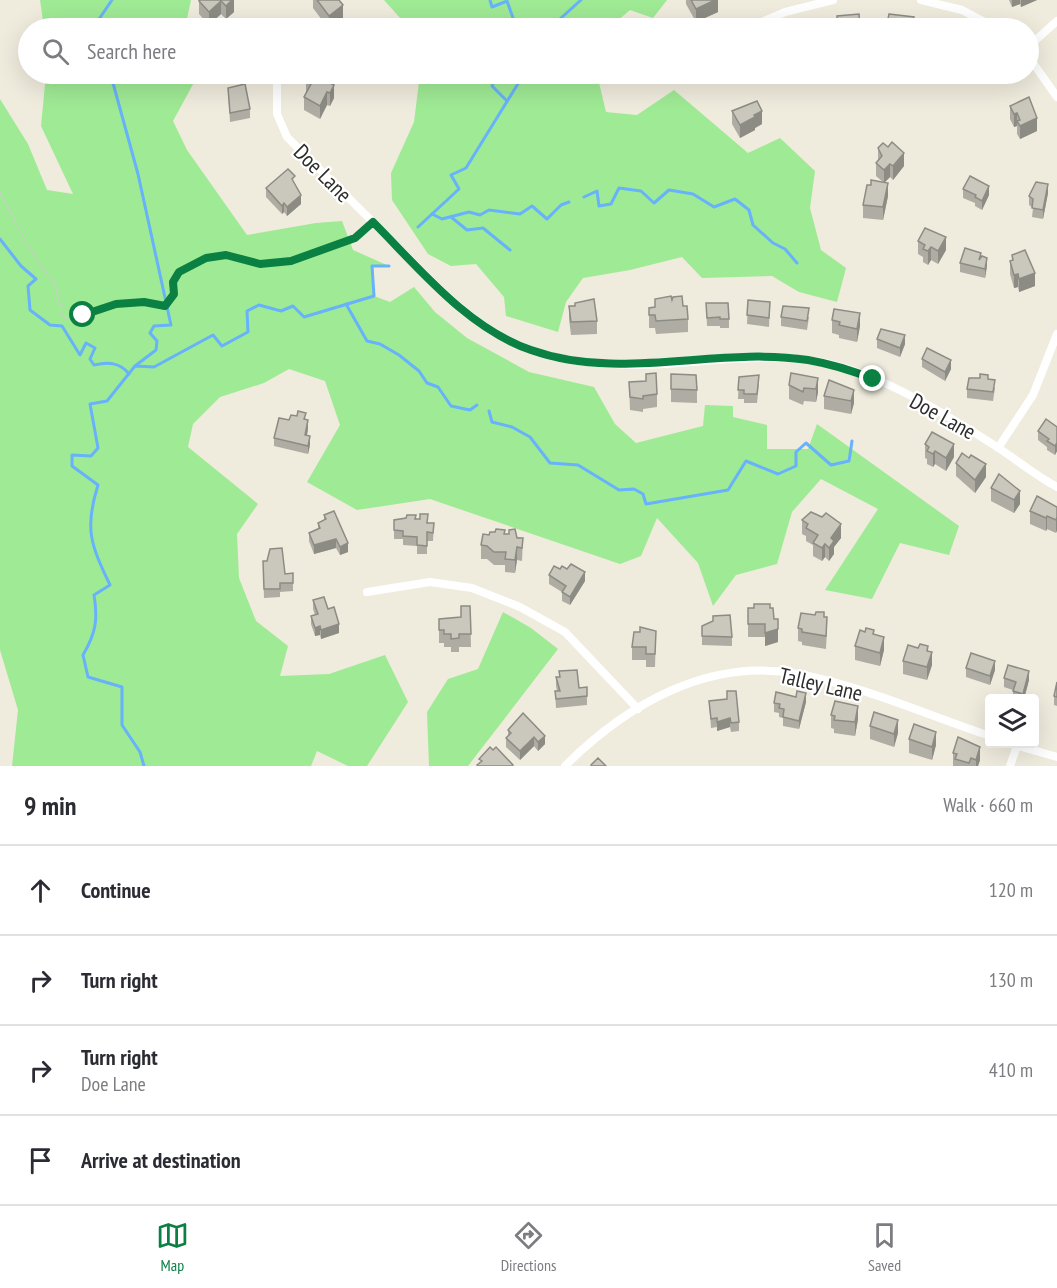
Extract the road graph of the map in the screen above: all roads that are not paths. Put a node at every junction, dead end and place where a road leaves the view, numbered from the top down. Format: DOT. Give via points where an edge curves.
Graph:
graph roads {
  1 [pos="833,0"];
  2 [pos="921,0"];
  3 [pos="771,18"];
  4 [pos="977,18"];
  5 [pos="1057,21"];
  6 [pos="1039,38"];
  7 [pos="1039,71"];
  8 [pos="277,84"];
  9 [pos="1057,97"];
  10 [pos="1057,334"];
  11 [pos="998,448"];
  12 [pos="1057,487"];
  13 [pos="367,592"];
  14 [pos="638,709"];
  15 [pos="985,734"];
  16 [pos="1013,748"];
  17 [pos="1025,748"];
  18 [pos="1057,757"];
  19 [pos="565,766"];
  20 [pos="1010,766"];
  1 -- 3 [label="street"];
  2 -- 4 [label="street" via="962,10"];
  5 -- 6 [label="street"];
  7 -- 9 [label="street"];
  8 -- 11 [label="street, Doe Lane" via="277,114 287,137 446,295 492,331 530,350 565,360 633,365 754,358 806,360 845,368 921,403"];
  10 -- 11 [label="street" via="1033,395"];
  11 -- 12 [label="street, Doe Lane"];
  13 -- 14 [label="street" via="430,582 472,588 520,607 565,632"];
  14 -- 15 [label="street, Talley Lane" via="680,685 722,674 763,671 852,689"];
  14 -- 19 [label="street, Talley Lane" via="611,726"];
  16 -- 20 [label="street"];
  17 -- 18 [label="street"];
}
